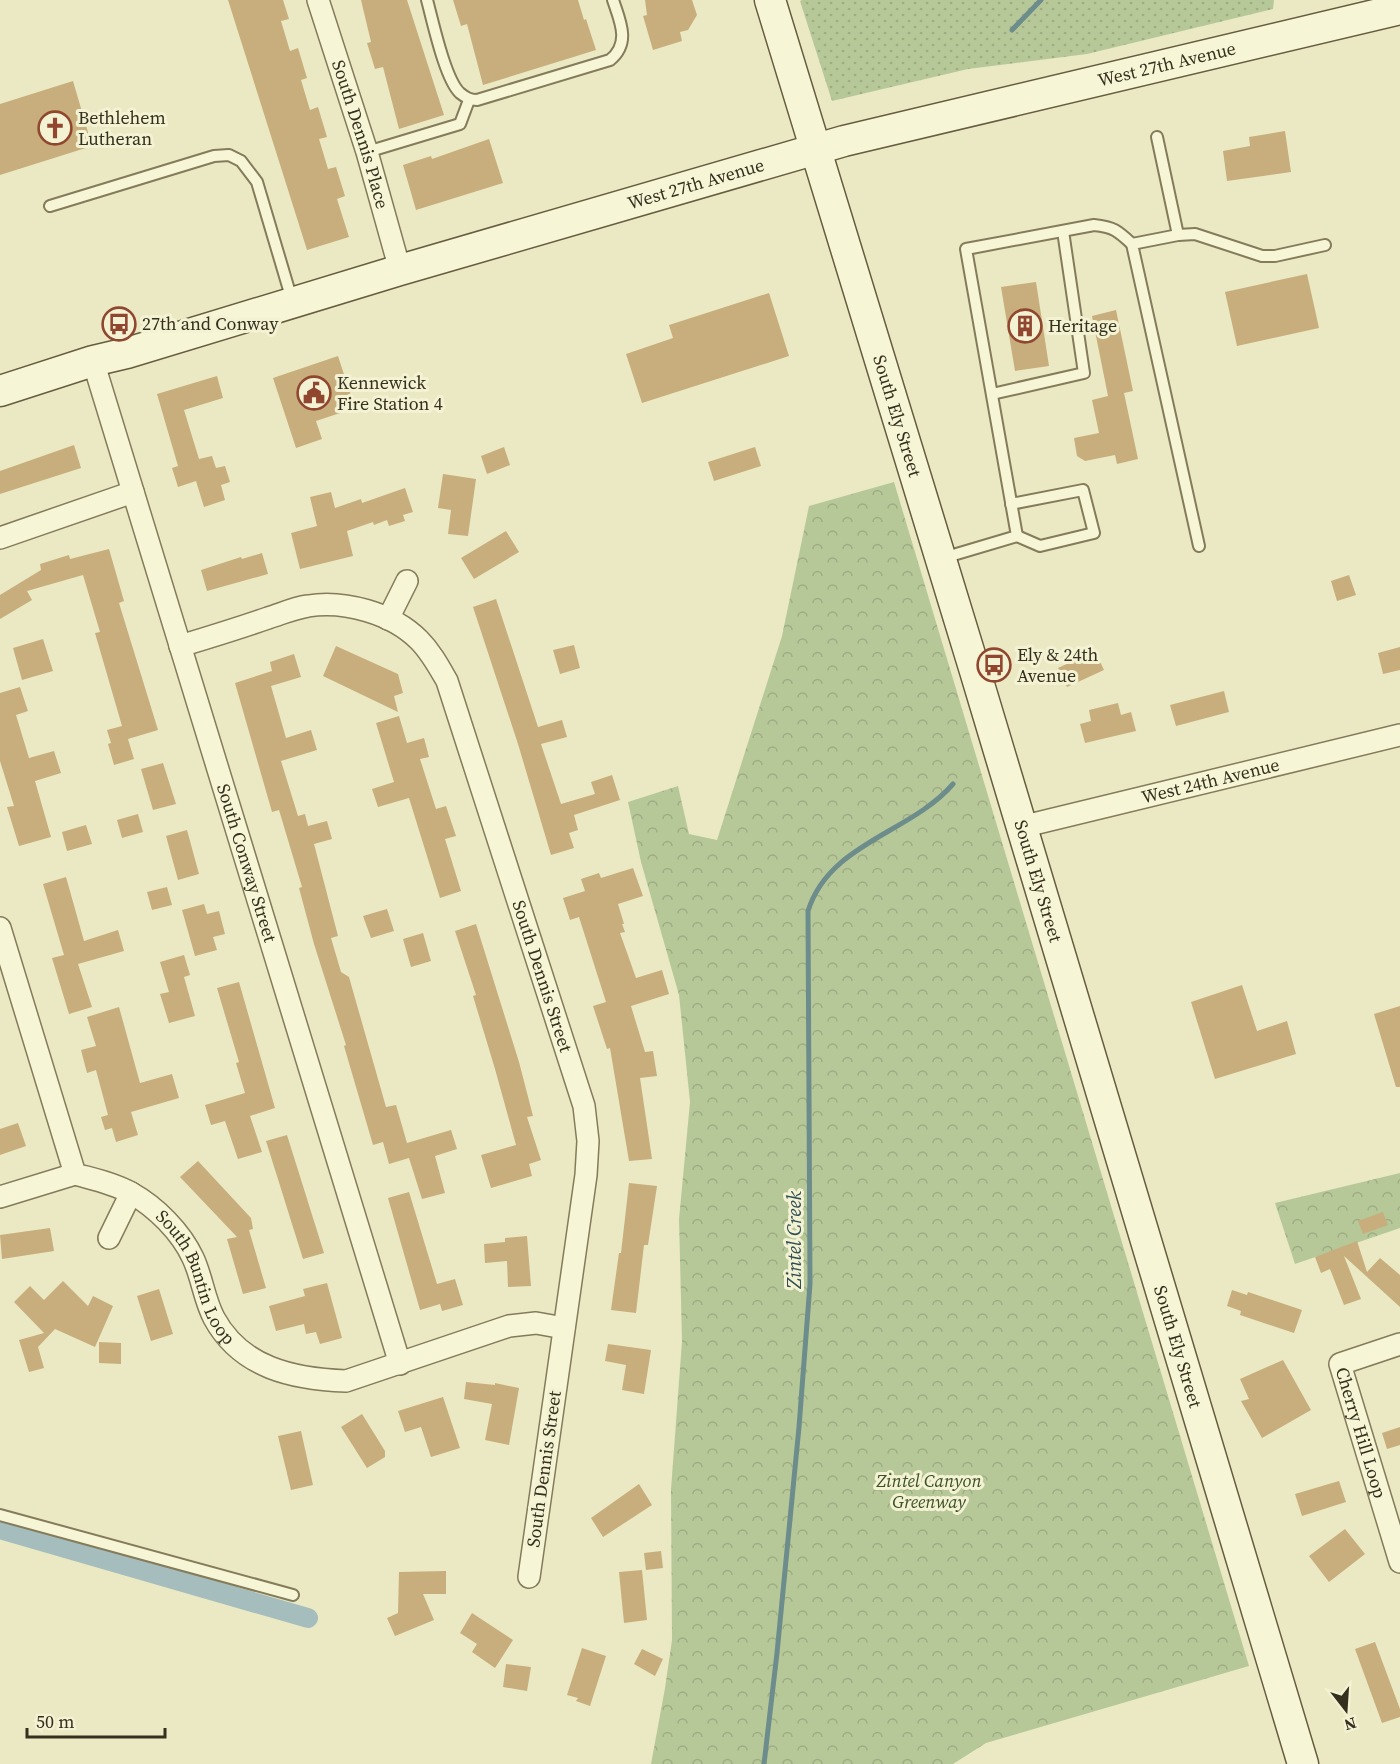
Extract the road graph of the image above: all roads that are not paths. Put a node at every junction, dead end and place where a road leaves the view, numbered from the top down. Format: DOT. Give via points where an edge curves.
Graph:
graph roads {
  1 [pos="318,0"];
  2 [pos="427,0"];
  3 [pos="614,0"];
  4 [pos="770,0"];
  5 [pos="1400,9"];
  6 [pos="469,100"];
  7 [pos="1157,137"];
  8 [pos="817,149"];
  9 [pos="367,152"];
  10 [pos="50,206"];
  11 [pos="1063,231"];
  12 [pos="1178,235"];
  13 [pos="1132,244"];
  14 [pos="1325,246"];
  15 [pos="400,270"];
  16 [pos="293,303"];
  17 [pos="93,361"];
  18 [pos="0,391"];
  19 [pos="992,394"];
  20 [pos="133,492"];
  21 [pos="1011,504"];
  22 [pos="1017,536"];
  23 [pos="0,538"];
  24 [pos="1199,546"];
  25 [pos="941,559"];
  26 [pos="407,581"];
  27 [pos="388,619"];
  28 [pos="180,646"];
  29 [pos="1400,735"];
  30 [pos="1021,827"];
  31 [pos="0,928"];
  32 [pos="75,1174"];
  33 [pos="131,1193"];
  34 [pos="0,1197"];
  35 [pos="109,1238"];
  36 [pos="564,1328"];
  37 [pos="1400,1344"];
  38 [pos="400,1364"];
  39 [pos="0,1515"];
  40 [pos="1400,1562"];
  41 [pos="530,1577"];
  42 [pos="293,1595"];
  43 [pos="1303,1764"];
  1 -- 9 [label="street, South Dennis Place"];
  2 -- 6 [label="lane" via="451,80"];
  3 -- 6 [label="lane" via="623,39 610,60"];
  4 -- 8 [label="street, South Ely Street"];
  5 -- 8 [label="street, West 27th Avenue"];
  6 -- 9 [label="lane" via="460,123"];
  7 -- 12 [label="lane"];
  8 -- 15 [label="street, West 27th Avenue"];
  8 -- 25 [label="street, South Ely Street"];
  9 -- 15 [label="street, South Dennis Place"];
  10 -- 16 [label="lane" via="214,156 229,155 241,161 257,182"];
  11 -- 13 [label="lane" via="1094,225 1110,227"];
  11 -- 19 [label="lane" via="1084,373"];
  11 -- 19 [label="lane" via="966,249"];
  12 -- 13 [label="lane"];
  12 -- 14 [label="lane" via="1195,234 1262,256"];
  13 -- 24 [label="lane"];
  15 -- 16 [label="street, West 27th Avenue"];
  16 -- 17 [label="street, West 27th Avenue"];
  17 -- 18 [label="street, West 27th Avenue"];
  17 -- 20 [label="street, South Conway Street"];
  19 -- 21 [label="lane"];
  20 -- 23 [label="street"];
  20 -- 28 [label="street, South Conway Street"];
  21 -- 22 [label="lane"];
  21 -- 22 [label="lane" via="1083,490 1094,533 1040,546"];
  22 -- 25 [label="lane"];
  25 -- 30 [label="street, South Ely Street"];
  26 -- 27 [label="street"];
  27 -- 28 [label="street, South Dennis Street" via="335,605 307,606"];
  27 -- 36 [label="street, South Dennis Street" via="418,639 447,681 584,1106 586,1175"];
  28 -- 38 [label="street, South Conway Street"];
  29 -- 30 [label="street, West 24th Avenue"];
  30 -- 43 [label="street, South Ely Street"];
  31 -- 32 [label="street"];
  32 -- 33 [label="street, South Buntin Loop"];
  32 -- 34 [label="street"];
  33 -- 35 [label="street"];
  33 -- 38 [label="street, South Buntin Loop" via="163,1217 179,1236 193,1257 213,1316 228,1340 248,1356 268,1368 321,1380 346,1381"];
  36 -- 38 [label="street, South Buntin Loop" via="536,1323 509,1326"];
  36 -- 41 [label="street, South Dennis Street"];
  37 -- 40 [label="street, Cherry Hill Loop" via="1340,1364"];
  39 -- 42 [label="lane"];
}
